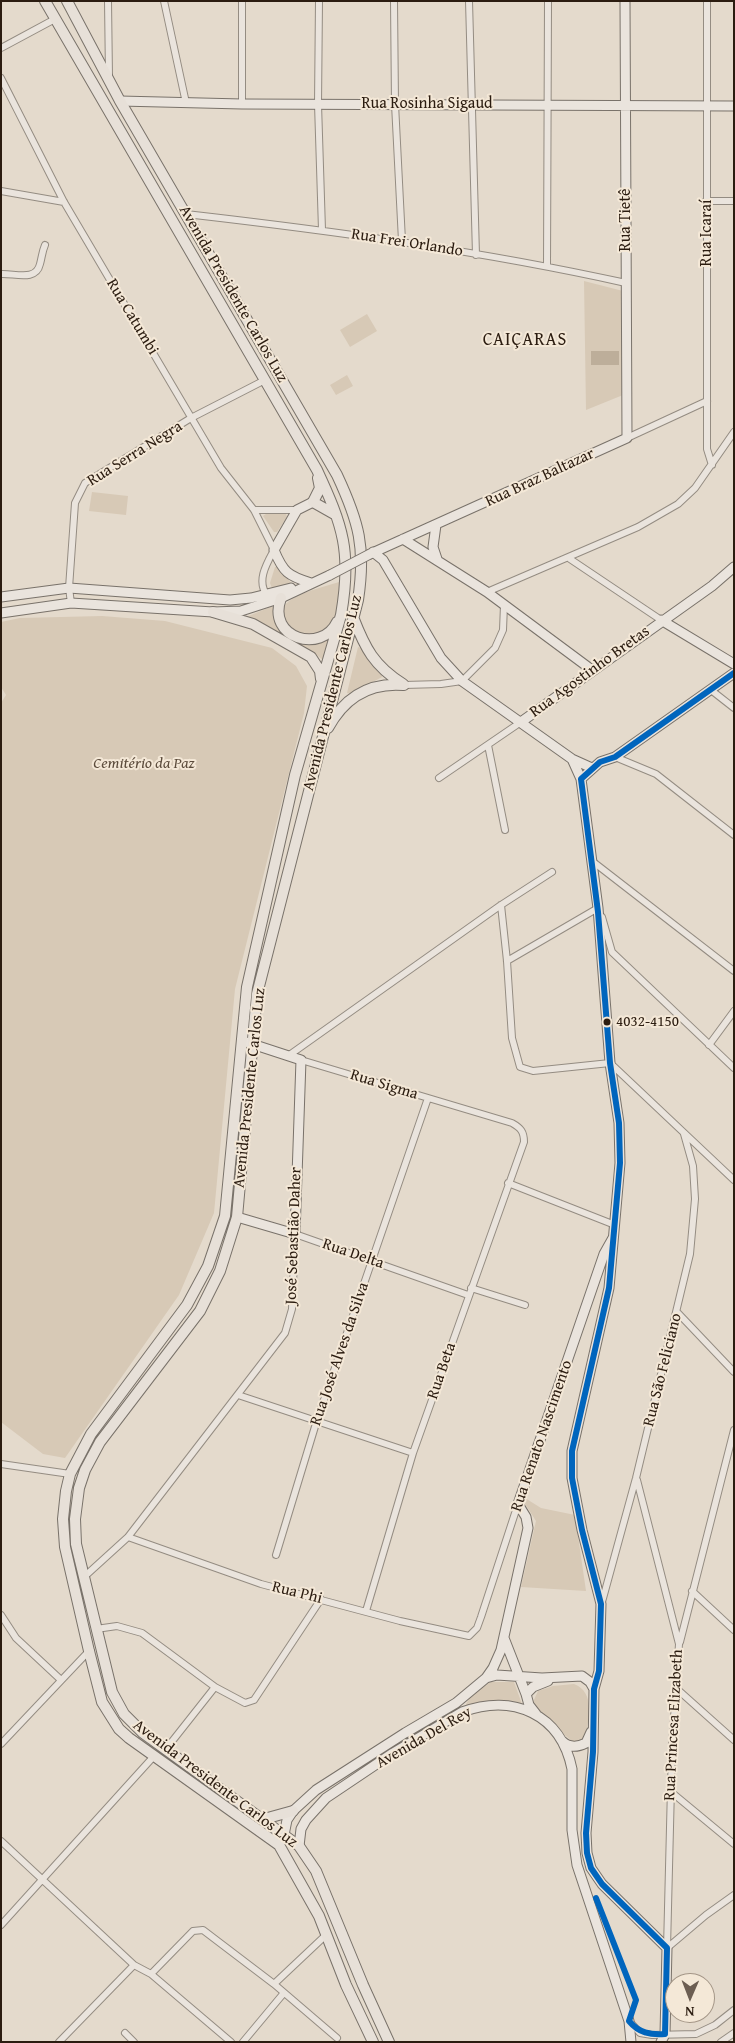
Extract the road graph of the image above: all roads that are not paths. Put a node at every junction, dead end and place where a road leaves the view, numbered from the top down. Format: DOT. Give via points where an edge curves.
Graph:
graph roads {
  1 [pos="45,1"];
  2 [pos="67,1"];
  3 [pos="108,1"];
  4 [pos="164,1"];
  5 [pos="242,1"];
  6 [pos="319,1"];
  7 [pos="394,1"];
  8 [pos="469,1"];
  9 [pos="548,1"];
  10 [pos="625,1"];
  11 [pos="707,1"];
  12 [pos="55,19"];
  13 [pos="1,48"];
  14 [pos="1,78"];
  15 [pos="109,80"];
  16 [pos="102,101"];
  17 [pos="120,101"];
  18 [pos="186,103"];
  19 [pos="242,104"];
  20 [pos="318,104"];
  21 [pos="395,104"];
  22 [pos="548,104"];
  23 [pos="471,105"];
  24 [pos="625,106"];
  25 [pos="707,106"];
  26 [pos="734,106"];
  27 [pos="1,191"];
  28 [pos="706,201"];
  29 [pos="734,201"];
  30 [pos="64,202"];
  31 [pos="186,214"];
  32 [pos="322,230"];
  33 [pos="402,242"];
  34 [pos="44,245"];
  35 [pos="476,255"];
  36 [pos="547,266"];
  37 [pos="1,274"];
  38 [pos="626,283"];
  39 [pos="265,380"];
  40 [pos="707,401"];
  41 [pos="191,418"];
  42 [pos="734,432"];
  43 [pos="626,438"];
  44 [pos="712,465"];
  45 [pos="317,470"];
  46 [pos="313,502"];
  47 [pos="254,510"];
  48 [pos="297,510"];
  49 [pos="338,516"];
  50 [pos="436,525"];
  51 [pos="403,539"];
  52 [pos="386,546"];
  53 [pos="274,550"];
  54 [pos="371,553"];
  55 [pos="570,558"];
  56 [pos="437,559"];
  57 [pos="383,560"];
  58 [pos="734,567"];
  59 [pos="311,583"];
  60 [pos="69,588"];
  61 [pos="488,592"];
  62 [pos="267,595"];
  63 [pos="1,598"];
  64 [pos="280,598"];
  65 [pos="71,603"];
  66 [pos="504,605"];
  67 [pos="213,612"];
  68 [pos="1,613"];
  69 [pos="341,615"];
  70 [pos="353,617"];
  71 [pos="661,620"];
  72 [pos="734,664"];
  73 [pos="592,670"];
  74 [pos="734,672"];
  75 [pos="462,681"];
  76 [pos="321,682"];
  77 [pos="404,685"];
  78 [pos="711,690"];
  79 [pos="734,708"];
  80 [pos="521,722"];
  81 [pos="320,742"];
  82 [pos="488,745"];
  83 [pos="615,757"];
  84 [pos="572,759"];
  85 [pos="592,768"];
  86 [pos="442,776"];
  87 [pos="581,779"];
  88 [pos="505,830"];
  89 [pos="734,835"];
  90 [pos="592,861"];
  91 [pos="552,872"];
  92 [pos="501,905"];
  93 [pos="598,910"];
  94 [pos="507,961"];
  95 [pos="734,971"];
  96 [pos="734,1011"];
  97 [pos="241,1041"];
  98 [pos="252,1043"];
  99 [pos="709,1045"];
  100 [pos="288,1056"];
  101 [pos="301,1060"];
  102 [pos="610,1063"];
  103 [pos="734,1068"];
  104 [pos="428,1098"];
  105 [pos="524,1134"];
  106 [pos="684,1134"];
  107 [pos="734,1180"];
  108 [pos="508,1184"];
  109 [pos="237,1217"];
  110 [pos="615,1225"];
  111 [pos="295,1234"];
  112 [pos="614,1236"];
  113 [pos="372,1261"];
  114 [pos="470,1292"];
  115 [pos="525,1305"];
  116 [pos="677,1312"];
  117 [pos="734,1372"];
  118 [pos="238,1395"];
  119 [pos="317,1420"];
  120 [pos="734,1430"];
  121 [pos="413,1453"];
  122 [pos="1,1464"];
  123 [pos="70,1474"];
  124 [pos="636,1478"];
  125 [pos="518,1504"];
  126 [pos="128,1537"];
  127 [pos="276,1555"];
  128 [pos="84,1577"];
  129 [pos="692,1591"];
  130 [pos="321,1599"];
  131 [pos="601,1604"];
  132 [pos="366,1611"];
  133 [pos="1,1615"];
  134 [pos="96,1629"];
  135 [pos="734,1630"];
  136 [pos="469,1636"];
  137 [pos="504,1636"];
  138 [pos="679,1644"];
  139 [pos="89,1650"];
  140 [pos="520,1677"];
  141 [pos="486,1678"];
  142 [pos="556,1678"];
  143 [pos="61,1680"];
  144 [pos="215,1687"];
  145 [pos="594,1689"];
  146 [pos="676,1689"];
  147 [pos="526,1694"];
  148 [pos="538,1716"];
  149 [pos="592,1728"];
  150 [pos="561,1739"];
  151 [pos="734,1740"];
  152 [pos="1,1744"];
  153 [pos="166,1749"];
  154 [pos="155,1755"];
  155 [pos="670,1791"];
  156 [pos="293,1811"];
  157 [pos="264,1819"];
  158 [pos="284,1833"];
  159 [pos="1,1841"];
  160 [pos="734,1844"];
  161 [pos="300,1846"];
  162 [pos="283,1850"];
  163 [pos="43,1880"];
  164 [pos="734,1895"];
  165 [pos="1,1925"];
  166 [pos="326,1935"];
  167 [pos="667,1948"];
  168 [pos="134,1966"];
  169 [pos="151,1974"];
  170 [pos="274,1984"];
  171 [pos="283,1994"];
  172 [pos="734,2010"];
  173 [pos="629,2022"];
  174 [pos="125,2033"];
  175 [pos="734,2033"];
  176 [pos="336,2038"];
  177 [pos="663,2038"];
  178 [pos="59,2042"];
  179 [pos="134,2042"];
  180 [pos="231,2042"];
  181 [pos="243,2042"];
  182 [pos="373,2042"];
  183 [pos="389,2042"];
  184 [pos="631,2042"];
  185 [pos="721,2042"];
  1 -- 12 [label="main road, Avenida Presidente Carlos Luz"];
  2 -- 15 [label="main road, Avenida Presidente Carlos Luz"];
  3 -- 15 [label="street"];
  4 -- 18 [label="street"];
  5 -- 19 [label="street"];
  6 -- 20 [label="street"];
  7 -- 21 [label="street"];
  8 -- 23 [label="street"];
  9 -- 22 [label="street"];
  10 -- 24 [label="street, Rua Tietê"];
  11 -- 25 [label="street, Rua Icaraí"];
  12 -- 13 [label="street"];
  12 -- 16 [label="main road, Avenida Presidente Carlos Luz"];
  14 -- 30 [label="street, Rua Catumbi"];
  15 -- 17 [label="main road, Avenida Presidente Carlos Luz"];
  16 -- 17 [label="main road"];
  16 -- 39 [label="main road, Avenida Presidente Carlos Luz"];
  17 -- 18 [label="street, Rua Rosinha Sigaud"];
  17 -- 31 [label="main road, Avenida Presidente Carlos Luz"];
  18 -- 19 [label="street, Rua Rosinha Sigaud"];
  19 -- 20 [label="street, Rua Rosinha Sigaud"];
  20 -- 21 [label="street, Rua Rosinha Sigaud"];
  20 -- 32 [label="street"];
  21 -- 23 [label="street, Rua Rosinha Sigaud"];
  21 -- 33 [label="street"];
  22 -- 23 [label="street, Rua Rosinha Sigaud"];
  22 -- 24 [label="street, Rua Rosinha Sigaud"];
  22 -- 36 [label="street"];
  23 -- 35 [label="street"];
  24 -- 25 [label="street, Rua Rosinha Sigaud"];
  24 -- 38 [label="street, Rua Tietê"];
  25 -- 26 [label="street, Rua Rosinha Sigaud"];
  25 -- 28 [label="street, Rua Icaraí"];
  27 -- 30 [label="street"];
  28 -- 29 [label="street"];
  28 -- 40 [label="street, Rua Icaraí"];
  30 -- 41 [label="street, Rua Catumbi"];
  31 -- 32 [label="street, Rua Frei Orlando"];
  31 -- 70 [label="main road, Avenida Presidente Carlos Luz" via="350,501 362,549 361,580"];
  32 -- 33 [label="street, Rua Frei Orlando"];
  33 -- 35 [label="street, Rua Frei Orlando"];
  34 -- 37 [label="street" via="39,269 34,273"];
  35 -- 36 [label="street, Rua Frei Orlando"];
  36 -- 38 [label="street, Rua Frei Orlando"];
  38 -- 43 [label="street, Rua Tietê"];
  39 -- 41 [label="street, Rua Serra Negra"];
  39 -- 45 [label="main road, Avenida Presidente Carlos Luz"];
  40 -- 43 [label="street, Rua Braz Baltazar"];
  40 -- 44 [label="street, Rua Icaraí" via="707,449"];
  41 -- 47 [label="street, Rua Catumbi" via="221,468"];
  41 -- 60 [label="street, Rua Serra Negra" via="90,479 81,488 76,503"];
  42 -- 44 [label="street"];
  43 -- 50 [label="street, Rua Braz Baltazar"];
  44 -- 55 [label="street" via="678,504 638,527"];
  45 -- 46 [label="main road" via="320,488"];
  45 -- 49 [label="main road, Avenida Presidente Carlos Luz"];
  46 -- 48 [label="street"];
  46 -- 49 [label="main road"];
  47 -- 48 [label="street"];
  47 -- 53 [label="street, Rua Catumbi"];
  48 -- 53 [label="street"];
  49 -- 69 [label="main road, Avenida Presidente Carlos Luz" via="346,550 346,589"];
  50 -- 51 [label="street, Rua Braz Baltazar"];
  50 -- 56 [label="street" via="433,547"];
  51 -- 52 [label="street, Rua Braz Baltazar"];
  51 -- 56 [label="street"];
  52 -- 54 [label="street, Rua Braz Baltazar"];
  52 -- 57 [label="street"];
  53 -- 59 [label="street, Rua Catumbi" via="288,574"];
  53 -- 62 [label="street" via="261,583"];
  54 -- 57 [label="street"];
  54 -- 59 [label="street, Rua Braz Baltazar, bridge"];
  55 -- 61 [label="street"];
  55 -- 71 [label="street"];
  56 -- 61 [label="street"];
  57 -- 75 [label="street" via="441,658"];
  58 -- 71 [label="street, Rua Agostinho Bretas"];
  59 -- 62 [label="street"];
  59 -- 64 [label="street"];
  60 -- 62 [label="street" via="204,600"];
  60 -- 63 [label="street"];
  60 -- 65 [label="street, Rua Serra Negra"];
  61 -- 66 [label="street"];
  64 -- 67 [label="street" via="241,611"];
  64 -- 69 [label="main road" via="277,610 280,622 291,635 304,639 325,635 336,626"];
  65 -- 67 [label="street"];
  65 -- 68 [label="street"];
  66 -- 73 [label="street"];
  66 -- 75 [label="street" via="503,630 495,648"];
  67 -- 76 [label="main road" via="254,624 311,657 320,671"];
  69 -- 76 [label="main road, Avenida Presidente Carlos Luz"];
  70 -- 77 [label="main road" via="377,665"];
  70 -- 81 [label="main road, Avenida Presidente Carlos Luz"];
  71 -- 72 [label="street"];
  71 -- 73 [label="street, Rua Agostinho Bretas"];
  73 -- 80 [label="street, Rua Agostinho Bretas"];
  74 -- 78 [label="street"];
  75 -- 77 [label="street"];
  75 -- 80 [label="street"];
  76 -- 97 [label="main road, Avenida Presidente Carlos Luz" via="249,978"];
  77 -- 81 [label="main road" via="373,687 348,700"];
  78 -- 79 [label="street"];
  78 -- 83 [label="street"];
  80 -- 82 [label="street, Rua Agostinho Bretas"];
  80 -- 84 [label="street"];
  81 -- 98 [label="main road, Avenida Presidente Carlos Luz" via="258,994"];
  82 -- 86 [label="street, Rua Agostinho Bretas"];
  82 -- 88 [label="street"];
  83 -- 85 [label="street"];
  83 -- 89 [label="street" via="656,774"];
  84 -- 85 [label="street"];
  84 -- 87 [label="street"];
  85 -- 87 [label="street"];
  87 -- 90 [label="street"];
  90 -- 93 [label="street"];
  90 -- 95 [label="street"];
  91 -- 92 [label="street"];
  92 -- 94 [label="street"];
  92 -- 100 [label="street"];
  93 -- 94 [label="street"];
  93 -- 99 [label="street" via="612,952"];
  93 -- 102 [label="street"];
  94 -- 102 [label="street" via="512,1038 520,1067 546,1070"];
  96 -- 99 [label="street"];
  97 -- 98 [label="street, Rua Sigma"];
  97 -- 123 [label="main road, Avenida Presidente Carlos Luz" via="225,1216 208,1266 187,1305 91,1434"];
  98 -- 100 [label="street, Rua Sigma"];
  98 -- 109 [label="main road, Avenida Presidente Carlos Luz"];
  99 -- 103 [label="street"];
  100 -- 101 [label="street, Rua Sigma"];
  101 -- 104 [label="street, Rua Sigma"];
  101 -- 111 [label="street, José Sebastião Daher"];
  102 -- 106 [label="street"];
  102 -- 110 [label="street" via="619,1123 620,1162"];
  104 -- 105 [label="street, Rua Sigma" via="512,1123"];
  104 -- 113 [label="street, Rua José Alves da Silva"];
  105 -- 108 [label="street, Rua Beta"];
  106 -- 107 [label="street"];
  106 -- 116 [label="street, Rua São Feliciano" via="694,1166 694,1199 690,1254"];
  108 -- 110 [label="street"];
  108 -- 114 [label="street, Rua Beta"];
  109 -- 111 [label="street, Rua Delta"];
  109 -- 128 [label="main road, Avenida Presidente Carlos Luz" via="220,1272 200,1311 100,1442 85,1470 75,1519 76,1544"];
  110 -- 112 [label="street"];
  111 -- 113 [label="street, Rua Delta"];
  111 -- 118 [label="street, José Sebastião Daher" via="290,1322 276,1346"];
  112 -- 125 [label="street, Rua Renato Nascimento" via="604,1254"];
  112 -- 131 [label="street" via="609,1288 572,1451 572,1478"];
  113 -- 114 [label="street, Rua Delta"];
  113 -- 119 [label="street, Rua José Alves da Silva"];
  114 -- 115 [label="street, Rua Delta"];
  114 -- 121 [label="street, Rua Beta"];
  116 -- 117 [label="street"];
  116 -- 124 [label="street, Rua São Feliciano"];
  118 -- 119 [label="street"];
  118 -- 126 [label="street, José Sebastião Daher"];
  119 -- 121 [label="street"];
  119 -- 127 [label="street, Rua José Alves da Silva"];
  120 -- 129 [label="street"];
  121 -- 132 [label="street, Rua Beta"];
  122 -- 123 [label="street"];
  123 -- 139 [label="main road, Avenida Presidente Carlos Luz" via="64,1519 65,1547"];
  124 -- 131 [label="street, Rua São Feliciano"];
  124 -- 138 [label="street, Rua Princesa Elizabeth"];
  125 -- 136 [label="street, Rua Renato Nascimento" via="477,1628"];
  125 -- 137 [label="street, Avenida Del Rey" via="528,1528"];
  126 -- 128 [label="street, José Sebastião Daher"];
  126 -- 130 [label="street, Rua Phi" via="261,1584"];
  128 -- 134 [label="main road, Avenida Presidente Carlos Luz"];
  129 -- 135 [label="street"];
  129 -- 138 [label="street"];
  130 -- 132 [label="street, Rua Phi"];
  130 -- 144 [label="street" via="254,1700 245,1703"];
  131 -- 145 [label="street" via="599,1671"];
  132 -- 136 [label="street, Rua Phi"];
  133 -- 143 [label="street" via="16,1638"];
  134 -- 144 [label="street" via="117,1626 142,1633"];
  134 -- 153 [label="main road, Avenida Presidente Carlos Luz" via="117,1703 132,1724"];
  137 -- 140 [label="street"];
  137 -- 141 [label="street, Avenida Del Rey" via="498,1658"];
  138 -- 146 [label="street, Rua Princesa Elizabeth"];
  139 -- 143 [label="street"];
  139 -- 154 [label="main road, Avenida Presidente Carlos Luz" via="102,1702 110,1715 124,1734"];
  140 -- 141 [label="street" via="497,1675"];
  140 -- 142 [label="street"];
  140 -- 147 [label="street"];
  141 -- 156 [label="street, Avenida Del Rey" via="462,1699 334,1778"];
  142 -- 145 [label="street" via="582,1676"];
  142 -- 147 [label="street" via="533,1687"];
  143 -- 152 [label="street"];
  144 -- 153 [label="street"];
  145 -- 149 [label="street"];
  146 -- 151 [label="street"];
  146 -- 155 [label="street, Rua Princesa Elizabeth"];
  147 -- 148 [label="street" via="529,1705"];
  148 -- 150 [label="street, Avenida Del Rey"];
  148 -- 161 [label="street, Avenida Del Rey" via="500,1704 462,1712 326,1798 301,1829"];
  149 -- 150 [label="street" via="589,1740 579,1746 570,1746"];
  149 -- 167 [label="street" via="586,1833 592,1868 614,1897"];
  150 -- 173 [label="street, Avenida Del Rey" via="572,1770 572,1830 577,1865"];
  153 -- 157 [label="main road, Avenida Presidente Carlos Luz"];
  154 -- 162 [label="main road, Avenida Presidente Carlos Luz"];
  154 -- 163 [label="street"];
  155 -- 160 [label="street"];
  155 -- 167 [label="street, Rua Princesa Elizabeth"];
  156 -- 157 [label="main road"];
  156 -- 158 [label="street, Avenida Del Rey"];
  157 -- 158 [label="main road, Avenida Presidente Carlos Luz"];
  158 -- 161 [label="main road, Avenida Presidente Carlos Luz"];
  158 -- 162 [label="street, Avenida Del Rey"];
  159 -- 163 [label="street"];
  161 -- 183 [label="main road, Avenida Presidente Carlos Luz" via="316,1871"];
  162 -- 166 [label="main road, Avenida Presidente Carlos Luz"];
  163 -- 165 [label="street"];
  163 -- 168 [label="street"];
  164 -- 167 [label="street"];
  166 -- 170 [label="street"];
  166 -- 182 [label="main road, Avenida Presidente Carlos Luz"];
  167 -- 177 [label="street"];
  168 -- 169 [label="street"];
  168 -- 178 [label="street"];
  169 -- 170 [label="street" via="198,1928"];
  169 -- 180 [label="street"];
  170 -- 171 [label="street"];
  171 -- 176 [label="street"];
  171 -- 181 [label="street"];
  172 -- 177 [label="street" via="705,2031"];
  173 -- 177 [label="street" via="640,2033"];
  173 -- 184 [label="street, Avenida Del Rey"];
  174 -- 179 [label="street"];
  175 -- 185 [label="street"];
}
